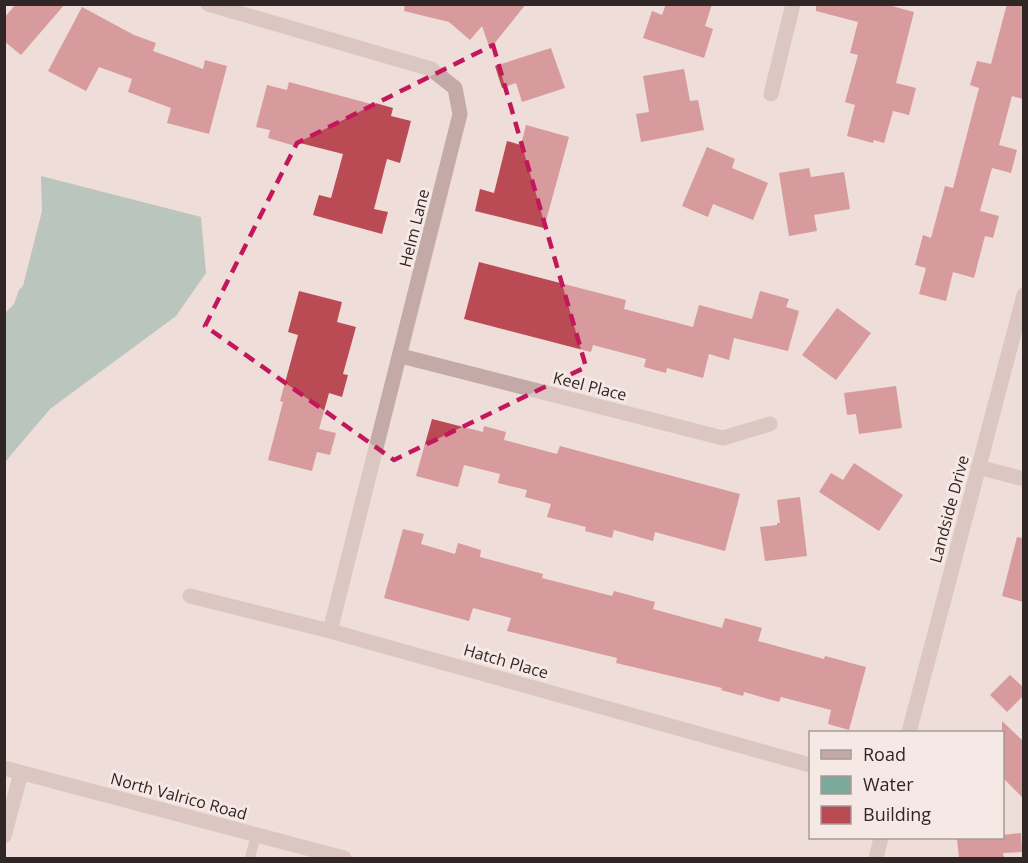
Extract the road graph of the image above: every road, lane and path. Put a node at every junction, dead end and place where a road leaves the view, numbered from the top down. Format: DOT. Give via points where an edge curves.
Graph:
graph roads {
  1 [pos="208,4"];
  2 [pos="793,4"];
  3 [pos="771,94"];
  4 [pos="1023,295"];
  5 [pos="401,356"];
  6 [pos="770,424"];
  7 [pos="978,467"];
  8 [pos="1023,479"];
  9 [pos="190,597"];
  10 [pos="330,631"];
  11 [pos="909,731"];
  12 [pos="809,765"];
  13 [pos="4,768"];
  14 [pos="21,772"];
  15 [pos="256,835"];
  16 [pos="4,836"];
  17 [pos="881,839"];
  18 [pos="250,858"];
  19 [pos="344,858"];
  20 [pos="876,858"];
  1 -- 5 [label="street, Helm Lane" via="430,69 455,87 460,114"];
  2 -- 3 [label="street"];
  4 -- 7 [label="street, Landside Drive"];
  5 -- 6 [label="street, Keel Place" via="723,438"];
  5 -- 10 [label="street, Helm Lane"];
  7 -- 8 [label="street"];
  7 -- 11 [label="street, Landside Drive"];
  9 -- 10 [label="street, Hatch Place"];
  10 -- 12 [label="street, Hatch Place"];
  13 -- 14 [label="street, North Valrico Road"];
  14 -- 15 [label="street, North Valrico Road"];
  14 -- 16 [label="street"];
  15 -- 18 [label="lane"];
  15 -- 19 [label="street, North Valrico Road"];
  17 -- 20 [label="street"];
}
